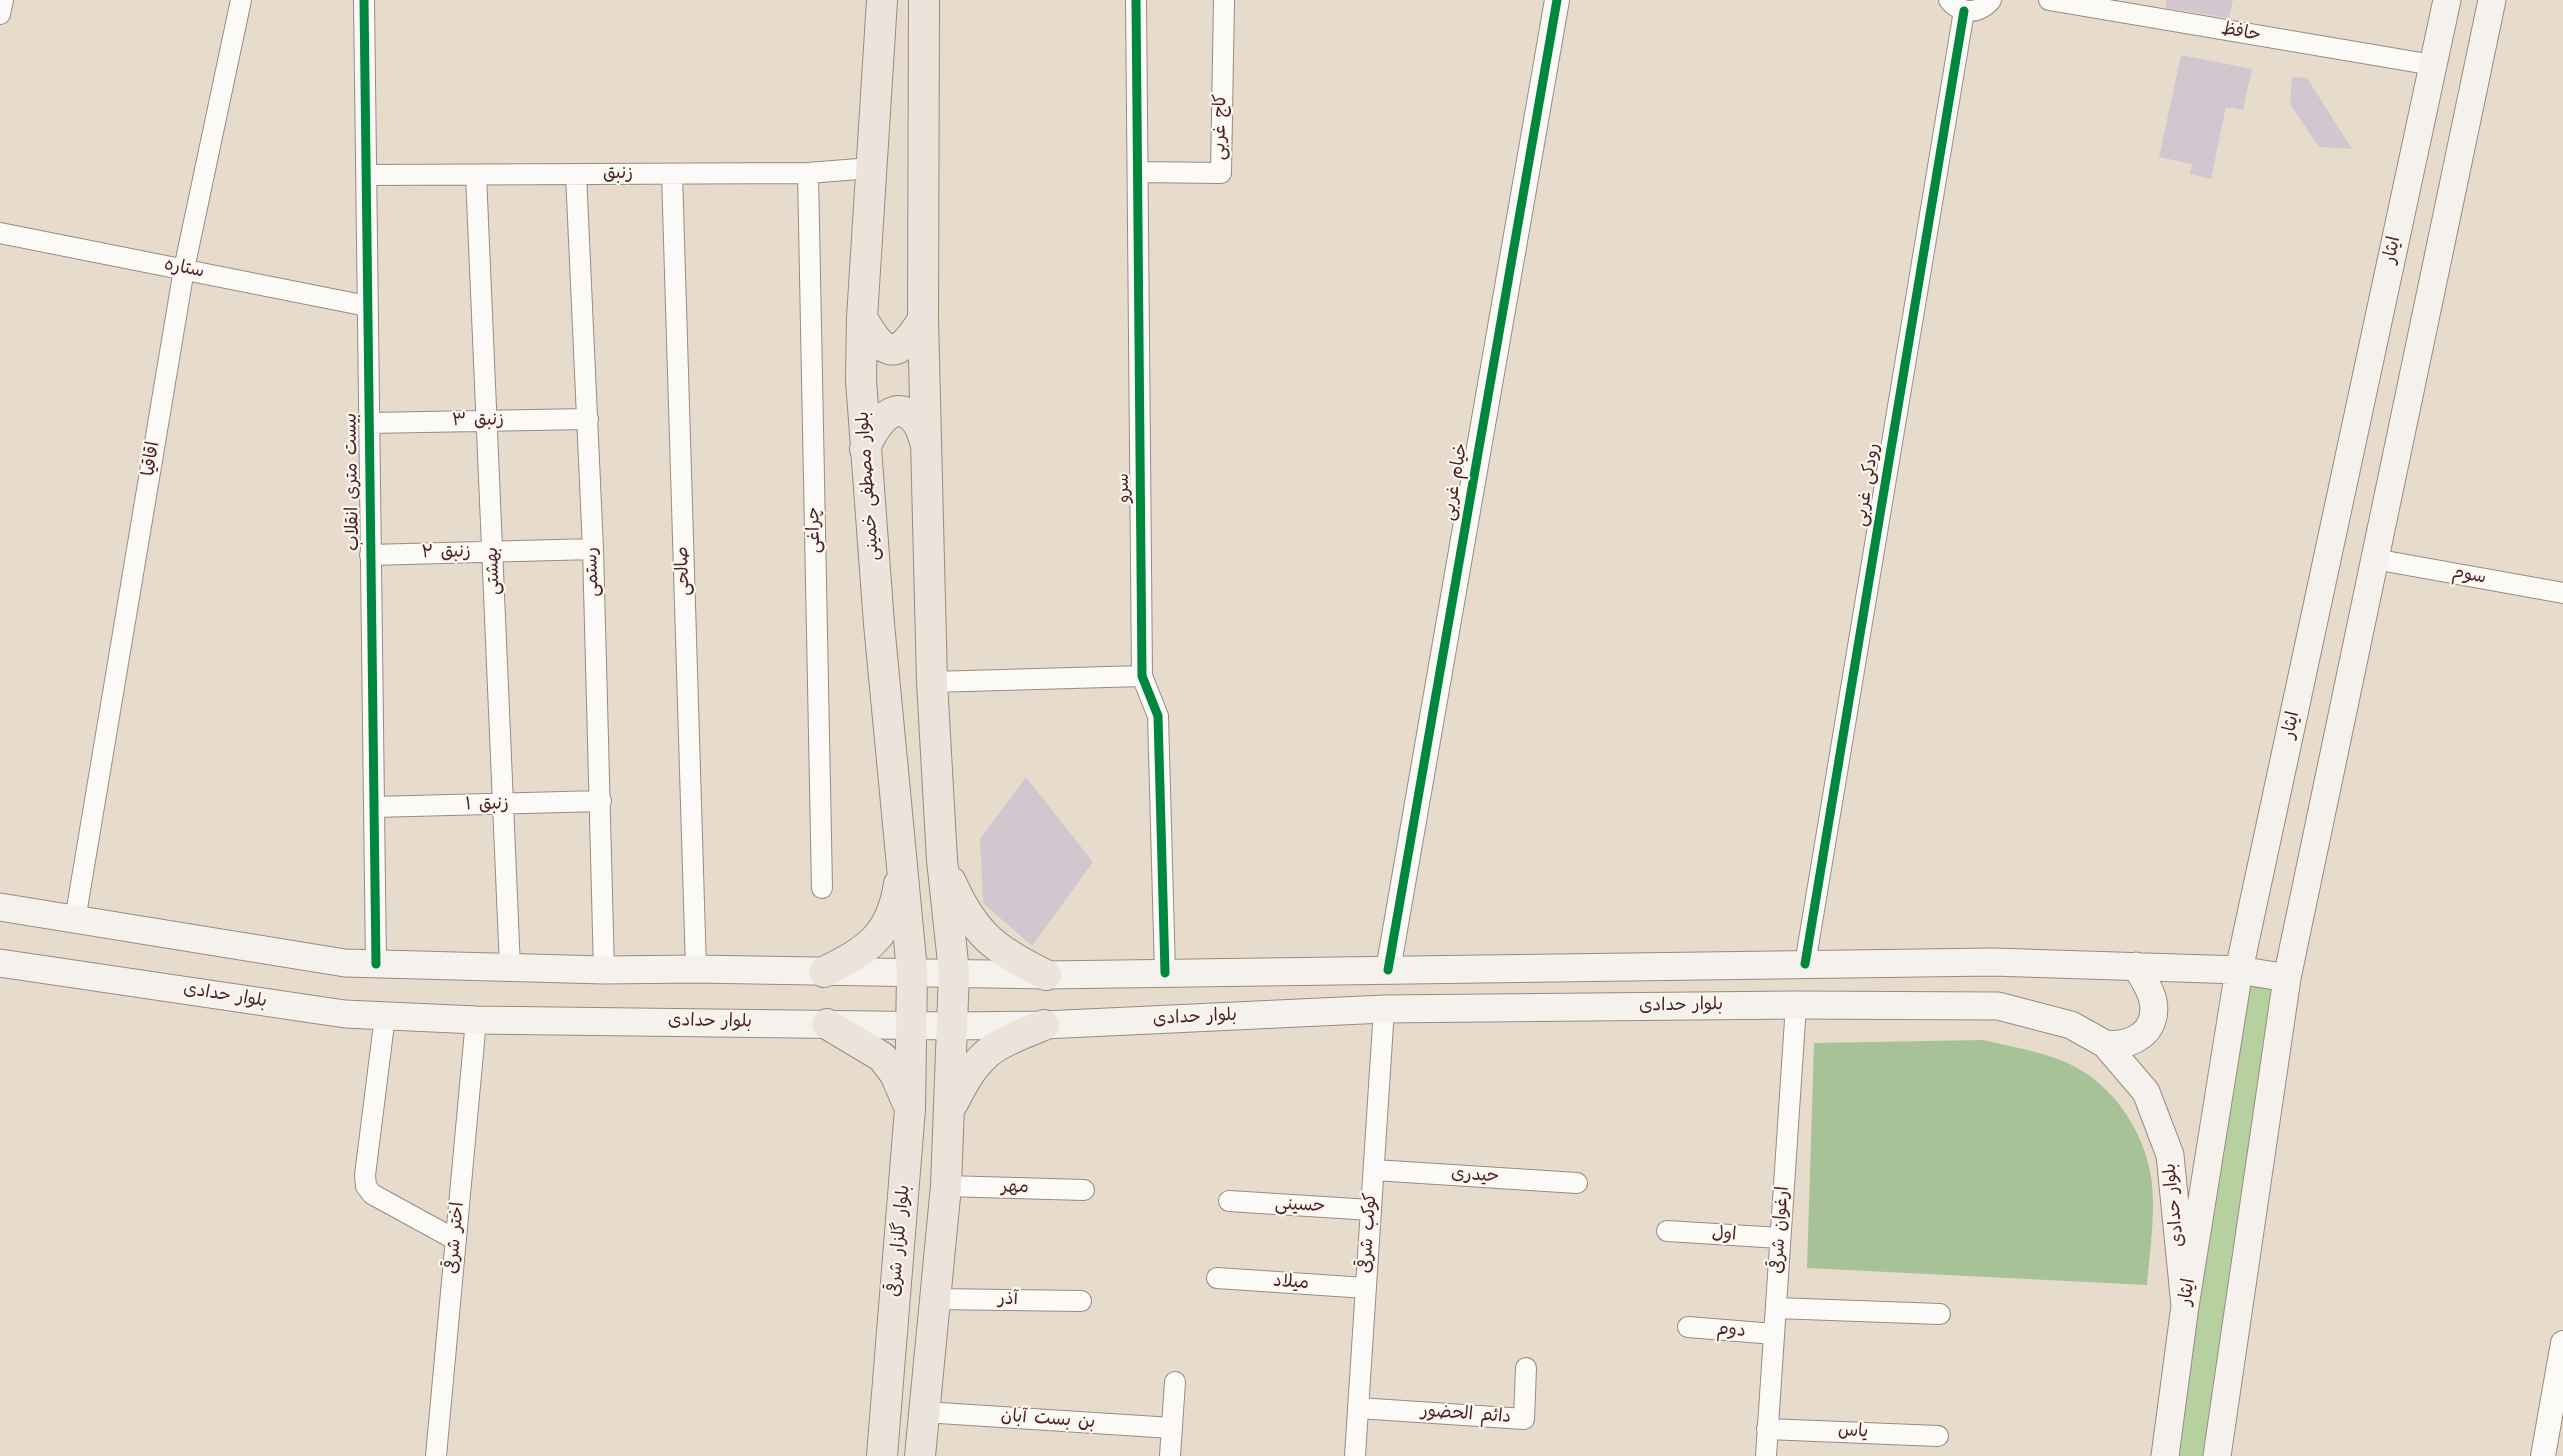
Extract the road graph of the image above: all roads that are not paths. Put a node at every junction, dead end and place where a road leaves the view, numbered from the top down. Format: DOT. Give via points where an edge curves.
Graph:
graph roads {
  1 [pos="3,0"];
  2 [pos="241,0"];
  3 [pos="364,0"];
  4 [pos="882,0"];
  5 [pos="924,0"];
  6 [pos="1136,0"];
  7 [pos="1224,0"];
  8 [pos="1557,0"];
  9 [pos="1991,0"];
  10 [pos="2049,0"];
  11 [pos="2447,0"];
  12 [pos="2492,0"];
  13 [pos="1956,5"];
  14 [pos="0,15"];
  15 [pos="2433,65"];
  16 [pos="871,168"];
  17 [pos="1138,172"];
  18 [pos="808,173"];
  19 [pos="576,174"];
  20 [pos="672,174"];
  21 [pos="366,175"];
  22 [pos="476,175"];
  23 [pos="0,233"];
  24 [pos="183,269"];
  25 [pos="367,306"];
  26 [pos="862,318"];
  27 [pos="924,319"];
  28 [pos="588,419"];
  29 [pos="488,420"];
  30 [pos="369,423"];
  31 [pos="926,445"];
  32 [pos="865,449"];
  33 [pos="593,549"];
  34 [pos="493,552"];
  35 [pos="370,555"];
  36 [pos="2374,559"];
  37 [pos="2563,594"];
  38 [pos="1142,676"];
  39 [pos="932,682"];
  40 [pos="601,801"];
  41 [pos="502,805"];
  42 [pos="374,807"];
  43 [pos="903,860"];
  44 [pos="942,860"];
  45 [pos="822,888"];
  46 [pos="0,907"];
  47 [pos="75,920"];
  48 [pos="0,963"];
  49 [pos="375,964"];
  50 [pos="1805,964"];
  51 [pos="2136,966"];
  52 [pos="510,967"];
  53 [pos="696,969"];
  54 [pos="604,970"];
  55 [pos="1388,970"];
  56 [pos="2239,970"];
  57 [pos="912,971"];
  58 [pos="824,972"];
  59 [pos="954,972"];
  60 [pos="1165,973"];
  61 [pos="1046,975"];
  62 [pos="2287,978"];
  63 [pos="1796,1005"];
  64 [pos="1384,1009"];
  65 [pos="385,1016"];
  66 [pos="476,1020"];
  67 [pos="826,1023"];
  68 [pos="1044,1024"];
  69 [pos="911,1025"];
  70 [pos="953,1026"];
  71 [pos="2105,1044"];
  72 [pos="950,1108"];
  73 [pos="910,1109"];
  74 [pos="1374,1170"];
  75 [pos="1577,1183"];
  76 [pos="946,1186"];
  77 [pos="1084,1190"];
  78 [pos="1229,1201"];
  79 [pos="1371,1210"];
  80 [pos="1667,1231"];
  81 [pos="1780,1238"];
  82 [pos="456,1240"];
  83 [pos="1216,1278"];
  84 [pos="1366,1288"];
  85 [pos="935,1299"];
  86 [pos="1081,1301"];
  87 [pos="2185,1306"];
  88 [pos="1776,1308"];
  89 [pos="1940,1314"];
  90 [pos="1688,1328"];
  91 [pos="1774,1334"];
  92 [pos="2563,1343"];
  93 [pos="1526,1368"];
  94 [pos="1175,1382"];
  95 [pos="1358,1408"];
  96 [pos="924,1412"];
  97 [pos="1172,1428"];
  98 [pos="1767,1429"];
  99 [pos="1938,1436"];
  100 [pos="436,1456"];
  101 [pos="882,1456"];
  102 [pos="920,1456"];
  103 [pos="1170,1456"];
  104 [pos="1355,1456"];
  105 [pos="1766,1456"];
  106 [pos="2165,1456"];
  107 [pos="2217,1456"];
  108 [pos="2543,1456"];
  1 -- 14 [label="street"];
  2 -- 24 [label="street, اقاقیا"];
  3 -- 21 [label="street, بیست متری انقلاب"];
  4 -- 16 [label="main road, بلوار مصطفی خمینی"];
  5 -- 27 [label="main road"];
  6 -- 17 [label="street, سرو"];
  7 -- 17 [label="street, کاج غربی" via="1221,173"];
  8 -- 55 [label="street, خیام غربی"];
  9 -- 13 [label="street" via="1980,9"];
  10 -- 15 [label="street, حافظ"];
  11 -- 15 [label="main road, ایثار"];
  12 -- 36 [label="main road"];
  13 -- 50 [label="street, رودکی غربی"];
  15 -- 56 [label="main road, ایثار"];
  16 -- 18 [label="street, زنبق"];
  16 -- 26 [label="main road, بلوار مصطفی خمینی"];
  17 -- 38 [label="street, سرو"];
  18 -- 20 [label="street, زنبق"];
  18 -- 45 [label="street, چراغی"];
  19 -- 20 [label="street, زنبق"];
  19 -- 22 [label="street, زنبق"];
  19 -- 28 [label="street, رستمی"];
  20 -- 53 [label="street, صالحی"];
  21 -- 22 [label="street, زنبق"];
  21 -- 25 [label="street, بیست متری انقلاب"];
  22 -- 29 [label="street, بهشتی"];
  23 -- 24 [label="street, ستاره"];
  24 -- 25 [label="street, ستاره"];
  24 -- 47 [label="street, اقاقیا"];
  25 -- 30 [label="street, بیست متری انقلاب"];
  26 -- 27 [label="main road" via="876,343 890,350 911,340"];
  26 -- 32 [label="main road, بلوار مصطفی خمینی"];
  27 -- 31 [label="main road"];
  28 -- 29 [label="street, زنبق ۳"];
  28 -- 33 [label="street, رستمی"];
  29 -- 30 [label="street, زنبق ۳"];
  29 -- 34 [label="street, بهشتی"];
  30 -- 35 [label="street, بیست متری انقلاب"];
  31 -- 32 [label="main road" via="913,417 894,412 878,422"];
  31 -- 39 [label="main road"];
  32 -- 43 [label="main road, بلوار مصطفی خمینی"];
  33 -- 34 [label="street, زنبق ۲"];
  33 -- 40 [label="street, رستمی"];
  34 -- 35 [label="street, زنبق ۲"];
  34 -- 41 [label="street, بهشتی"];
  35 -- 42 [label="street, بیست متری انقلاب"];
  36 -- 37 [label="street, سوم"];
  36 -- 62 [label="main road"];
  38 -- 39 [label="street"];
  38 -- 60 [label="street, سرو" via="1158,716"];
  39 -- 44 [label="main road"];
  40 -- 41 [label="street, زنبق ۱"];
  40 -- 54 [label="street, رستمی"];
  41 -- 42 [label="street, زنبق ۱"];
  41 -- 52 [label="street, بهشتی"];
  42 -- 49 [label="street, بیست متری انقلاب"];
  43 -- 57 [label="main road, بلوار مصطفی خمینی"];
  43 -- 58 [label="main road" via="896,900 883,932 859,954"];
  44 -- 59 [label="main road"];
  44 -- 61 [label="main road" via="961,906 975,926 1013,959"];
  46 -- 47 [label="main road"];
  47 -- 49 [label="main road" via="345,963"];
  48 -- 65 [label="main road, بلوار حدادی" via="345,1014"];
  49 -- 52 [label="main road"];
  50 -- 51 [label="main road" via="1993,962"];
  50 -- 55 [label="main road"];
  51 -- 56 [label="main road"];
  51 -- 71 [label="main road" via="2153,1000 2153,1016 2147,1031 2135,1041 2120,1046"];
  52 -- 54 [label="main road"];
  53 -- 54 [label="main road"];
  53 -- 58 [label="main road"];
  55 -- 60 [label="main road"];
  56 -- 62 [label="main road"];
  56 -- 87 [label="main road, ایثار"];
  57 -- 58 [label="main road"];
  57 -- 59 [label="main road"];
  57 -- 69 [label="main road, بلوار مصطفی خمینی"];
  59 -- 61 [label="main road"];
  59 -- 70 [label="main road"];
  60 -- 61 [label="main road"];
  62 -- 107 [label="main road"];
  63 -- 64 [label="main road, بلوار حدادی"];
  63 -- 71 [label="main road, بلوار حدادی" via="1998,1006 2071,1025"];
  63 -- 81 [label="street, ارغوان شرقی"];
  64 -- 68 [label="main road, بلوار حدادی"];
  64 -- 74 [label="street, کوکب شرقی"];
  65 -- 66 [label="main road, بلوار حدادی"];
  65 -- 82 [label="street" via="366,1186 372,1194"];
  66 -- 67 [label="main road, بلوار حدادی"];
  66 -- 82 [label="street, اختر شرقی"];
  67 -- 69 [label="main road, بلوار حدادی"];
  67 -- 73 [label="main road" via="882,1057 895,1074"];
  68 -- 70 [label="main road, بلوار حدادی"];
  68 -- 72 [label="main road" via="998,1044 977,1060"];
  69 -- 70 [label="main road, بلوار حدادی"];
  69 -- 73 [label="main road, بلوار گلزار شرقی"];
  70 -- 72 [label="main road"];
  71 -- 87 [label="main road, بلوار حدادی" via="2146,1092 2170,1155"];
  72 -- 76 [label="main road"];
  73 -- 101 [label="main road, بلوار گلزار شرقی"];
  74 -- 75 [label="street, حیدری"];
  74 -- 79 [label="street, کوکب شرقی"];
  76 -- 77 [label="street, مهر"];
  76 -- 85 [label="main road"];
  78 -- 79 [label="street, حسینی"];
  79 -- 84 [label="street, کوکب شرقی"];
  80 -- 81 [label="street, اول"];
  81 -- 88 [label="street, ارغوان شرقی"];
  82 -- 100 [label="street, اختر شرقی"];
  83 -- 84 [label="street, میلاد"];
  84 -- 95 [label="street, کوکب شرقی"];
  85 -- 86 [label="street, آذر"];
  85 -- 96 [label="main road"];
  87 -- 106 [label="main road, ایثار"];
  88 -- 89 [label="street"];
  88 -- 91 [label="street, ارغوان شرقی"];
  90 -- 91 [label="street, دوم"];
  91 -- 98 [label="street, ارغوان شرقی"];
  92 -- 108 [label="street"];
  93 -- 95 [label="street, دائم الحضور" via="1524,1419"];
  94 -- 97 [label="street"];
  95 -- 104 [label="street, کوکب شرقی"];
  96 -- 97 [label="street, بن بست آبان"];
  96 -- 102 [label="main road"];
  97 -- 103 [label="street"];
  98 -- 99 [label="street, یاس"];
  98 -- 105 [label="street, ارغوان شرقی"];
}
